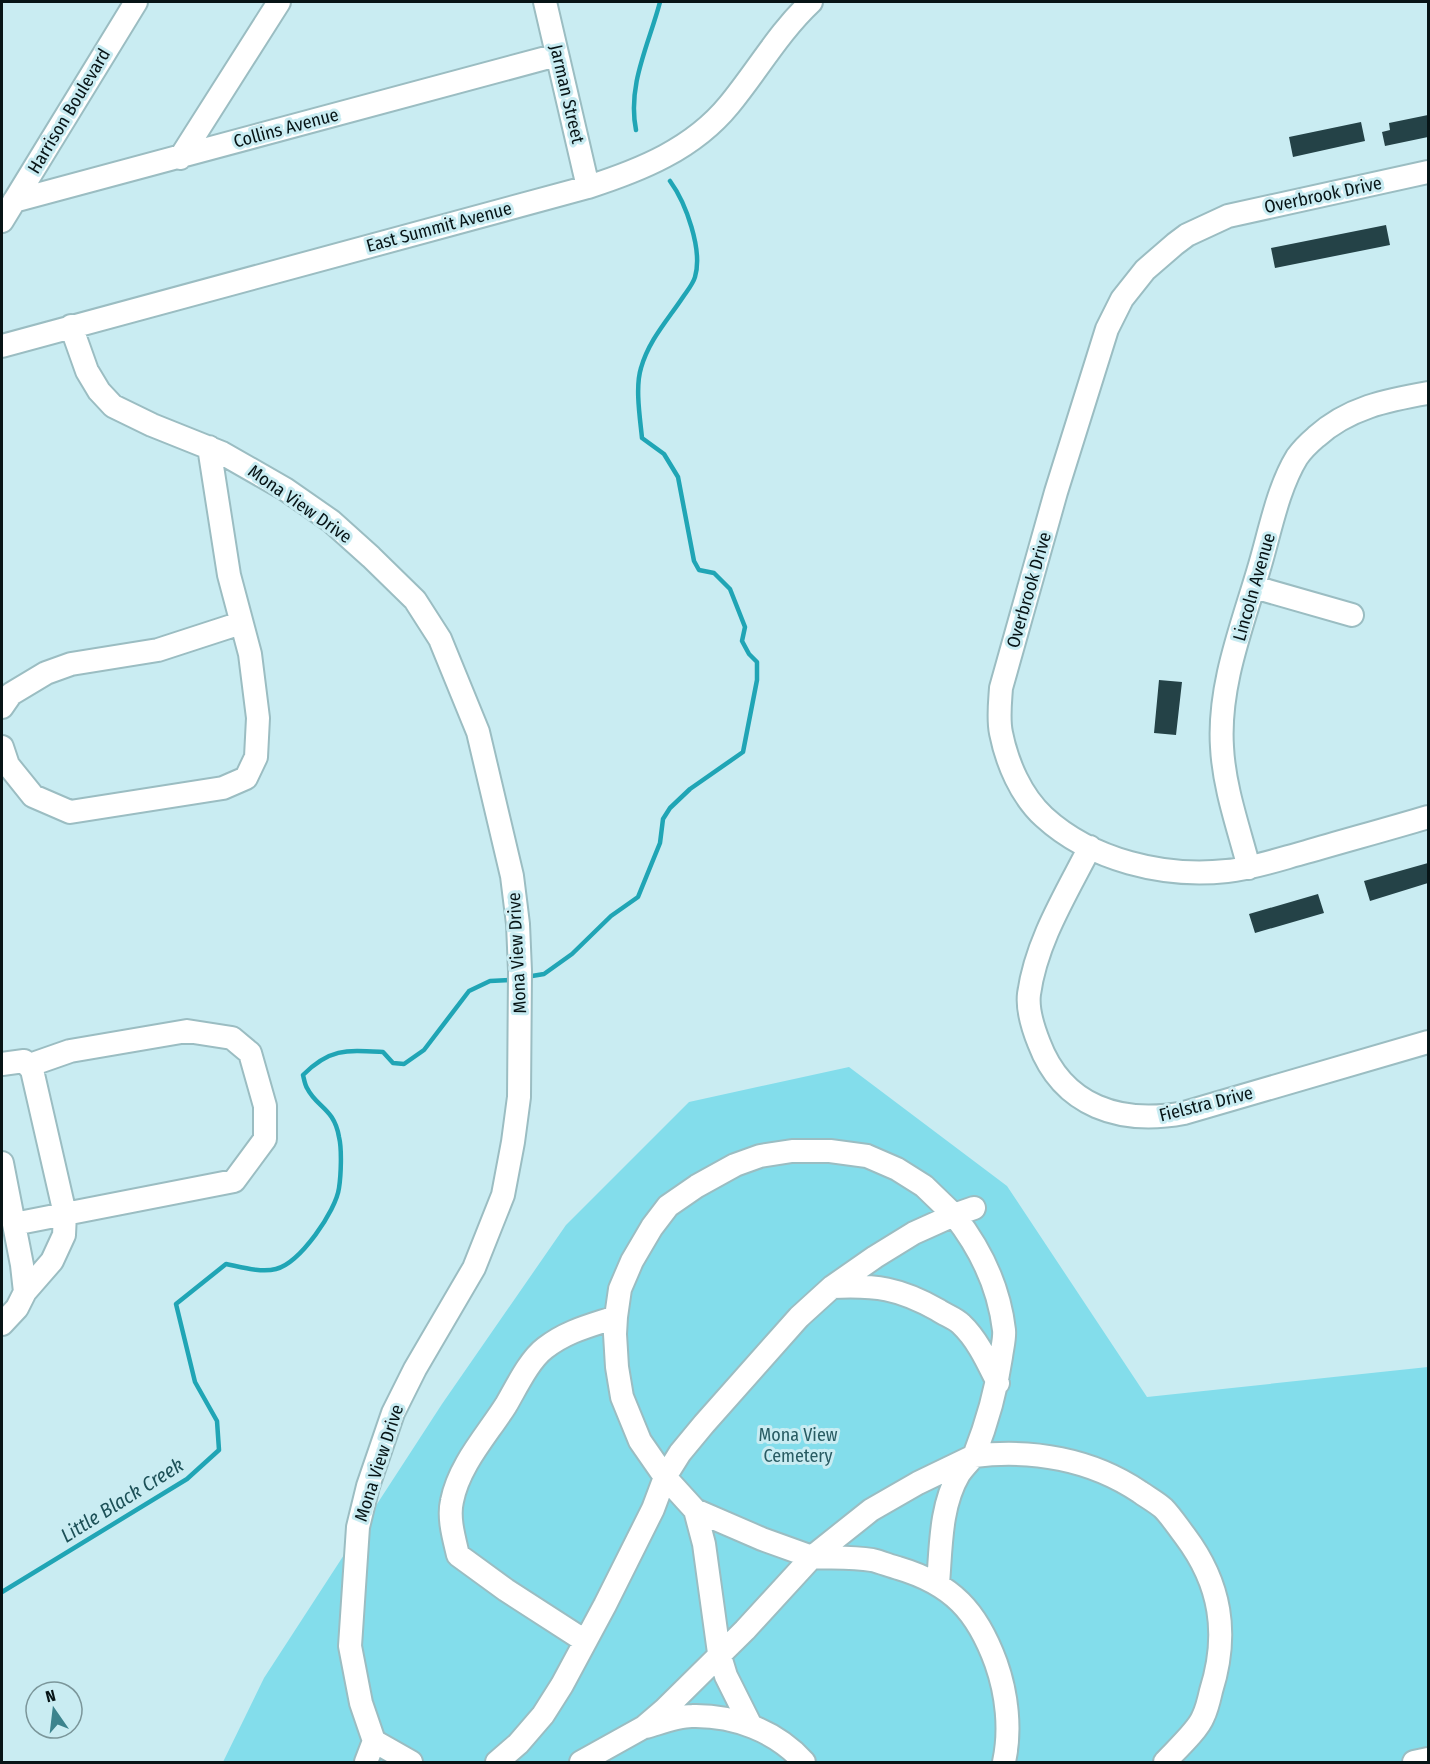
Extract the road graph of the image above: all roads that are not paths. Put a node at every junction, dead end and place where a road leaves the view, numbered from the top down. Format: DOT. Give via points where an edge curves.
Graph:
graph roads {
  1 [pos="136,2"];
  2 [pos="279,2"];
  3 [pos="545,2"];
  4 [pos="811,2"];
  5 [pos="558,55"];
  6 [pos="181,157"];
  7 [pos="1428,172"];
  8 [pos="588,187"];
  9 [pos="14,201"];
  10 [pos="2,221"];
  11 [pos="71,326"];
  12 [pos="2,346"];
  13 [pos="1428,393"];
  14 [pos="209,447"];
  15 [pos="1254,586"];
  16 [pos="1353,615"];
  17 [pos="241,622"];
  18 [pos="2,707"];
  19 [pos="2,747"];
  20 [pos="1428,817"];
  21 [pos="1090,847"];
  22 [pos="1250,868"];
  23 [pos="1428,1042"];
  24 [pos="2,1064"];
  25 [pos="30,1065"];
  26 [pos="2,1163"];
  27 [pos="964,1212"];
  28 [pos="65,1214"];
  29 [pos="14,1224"];
  30 [pos="832,1287"];
  31 [pos="15,1299"];
  32 [pos="616,1317"];
  33 [pos="2,1324"];
  34 [pos="998,1383"];
  35 [pos="974,1456"];
  36 [pos="665,1477"];
  37 [pos="695,1510"];
  38 [pos="812,1557"];
  39 [pos="939,1584"];
  40 [pos="585,1641"];
  41 [pos="719,1653"];
  42 [pos="750,1724"];
  43 [pos="644,1728"];
  44 [pos="374,1742"];
  45 [pos="1428,1759"];
  46 [pos="366,1762"];
  47 [pos="411,1762"];
  48 [pos="497,1762"];
  49 [pos="581,1762"];
  50 [pos="804,1762"];
  51 [pos="1004,1762"];
  52 [pos="1165,1762"];
  53 [pos="1414,1762"];
  1 -- 9 [label="street, Harrison Boulevard"];
  2 -- 6 [label="street"];
  3 -- 5 [label="street, Jarman Street"];
  4 -- 8 [label="street, East Summit Avenue" via="787,26 728,106 700,134 666,157"];
  5 -- 6 [label="street, Collins Avenue"];
  5 -- 8 [label="street, Jarman Street"];
  6 -- 9 [label="street, Collins Avenue"];
  7 -- 21 [label="street, Overbrook Drive" via="1243,211 1213,222 1175,244 1145,270 1114,313 1056,492 1001,688 1000,709 1005,749 1025,794 1066,835"];
  8 -- 11 [label="street, East Summit Avenue"];
  9 -- 10 [label="street, Harrison Boulevard"];
  11 -- 12 [label="street, East Summit Avenue"];
  11 -- 14 [label="street, Mona View Drive" via="87,371 113,406"];
  13 -- 15 [label="street, Lincoln Avenue" via="1366,406 1340,418 1314,438 1298,457 1280,496"];
  14 -- 17 [label="street" via="229,575"];
  14 -- 44 [label="street, Mona View Drive" via="331,521 415,600 440,639 478,732 498,813 518,924 519,1097 503,1195 474,1268 393,1413 358,1527 350,1646"];
  15 -- 16 [label="street"];
  15 -- 22 [label="street, Lincoln Avenue" via="1227,680 1222,722 1229,789"];
  17 -- 18 [label="street" via="158,650 71,664 46,673 11,694"];
  17 -- 19 [label="street" via="250,654 258,718 256,757 246,778 223,788 70,812 33,796 8,765"];
  20 -- 22 [label="street, Overbrook Drive"];
  21 -- 22 [label="street, Overbrook Drive" via="1118,859 1176,872"];
  21 -- 23 [label="street, Fielstra Drive" via="1047,932 1028,997 1033,1026 1054,1072 1095,1107 1148,1118 1184,1113"];
  24 -- 25 [label="street" via="24,1061"];
  25 -- 28 [label="street"];
  25 -- 28 [label="street" via="70,1051 186,1031 232,1038 250,1053 265,1106 265,1139 234,1181"];
  26 -- 29 [label="street"];
  27 -- 30 [label="street" via="914,1233"];
  27 -- 32 [label="street" via="897,1169 867,1156 830,1151 760,1156 735,1165 668,1206 632,1261 620,1289"];
  27 -- 34 [label="street" via="995,1290 1004,1331"];
  28 -- 29 [label="street"];
  28 -- 31 [label="street" via="64,1235 51,1261"];
  29 -- 31 [label="street" via="22,1265"];
  30 -- 34 [label="street" via="899,1291 960,1323 982,1351"];
  30 -- 36 [label="street" via="799,1317 740,1383 680,1453"];
  31 -- 33 [label="street"];
  32 -- 36 [label="street" via="622,1397 640,1442"];
  32 -- 40 [label="street" via="568,1332 542,1350 470,1458 451,1502 458,1555"];
  34 -- 35 [label="street"];
  35 -- 38 [label="street" via="871,1510"];
  35 -- 39 [label="street" via="952,1489 943,1528"];
  35 -- 52 [label="street" via="1030,1454 1068,1460 1104,1472 1162,1507 1199,1555 1215,1592 1221,1629 1219,1666 1203,1719"];
  36 -- 37 [label="street"];
  36 -- 40 [label="street" via="653,1509"];
  37 -- 38 [label="street"];
  37 -- 41 [label="street" via="704,1544"];
  38 -- 39 [label="street" via="872,1560"];
  38 -- 41 [label="street"];
  39 -- 51 [label="street" via="966,1607 986,1635 1002,1682 1007,1717"];
  40 -- 48 [label="street" via="543,1715"];
  41 -- 42 [label="street"];
  41 -- 43 [label="street"];
  42 -- 43 [label="street" via="690,1716"];
  42 -- 50 [label="street" via="780,1740"];
  43 -- 49 [label="street"];
  44 -- 46 [label="street"];
  44 -- 47 [label="street"];
  45 -- 53 [label="street"];
}
